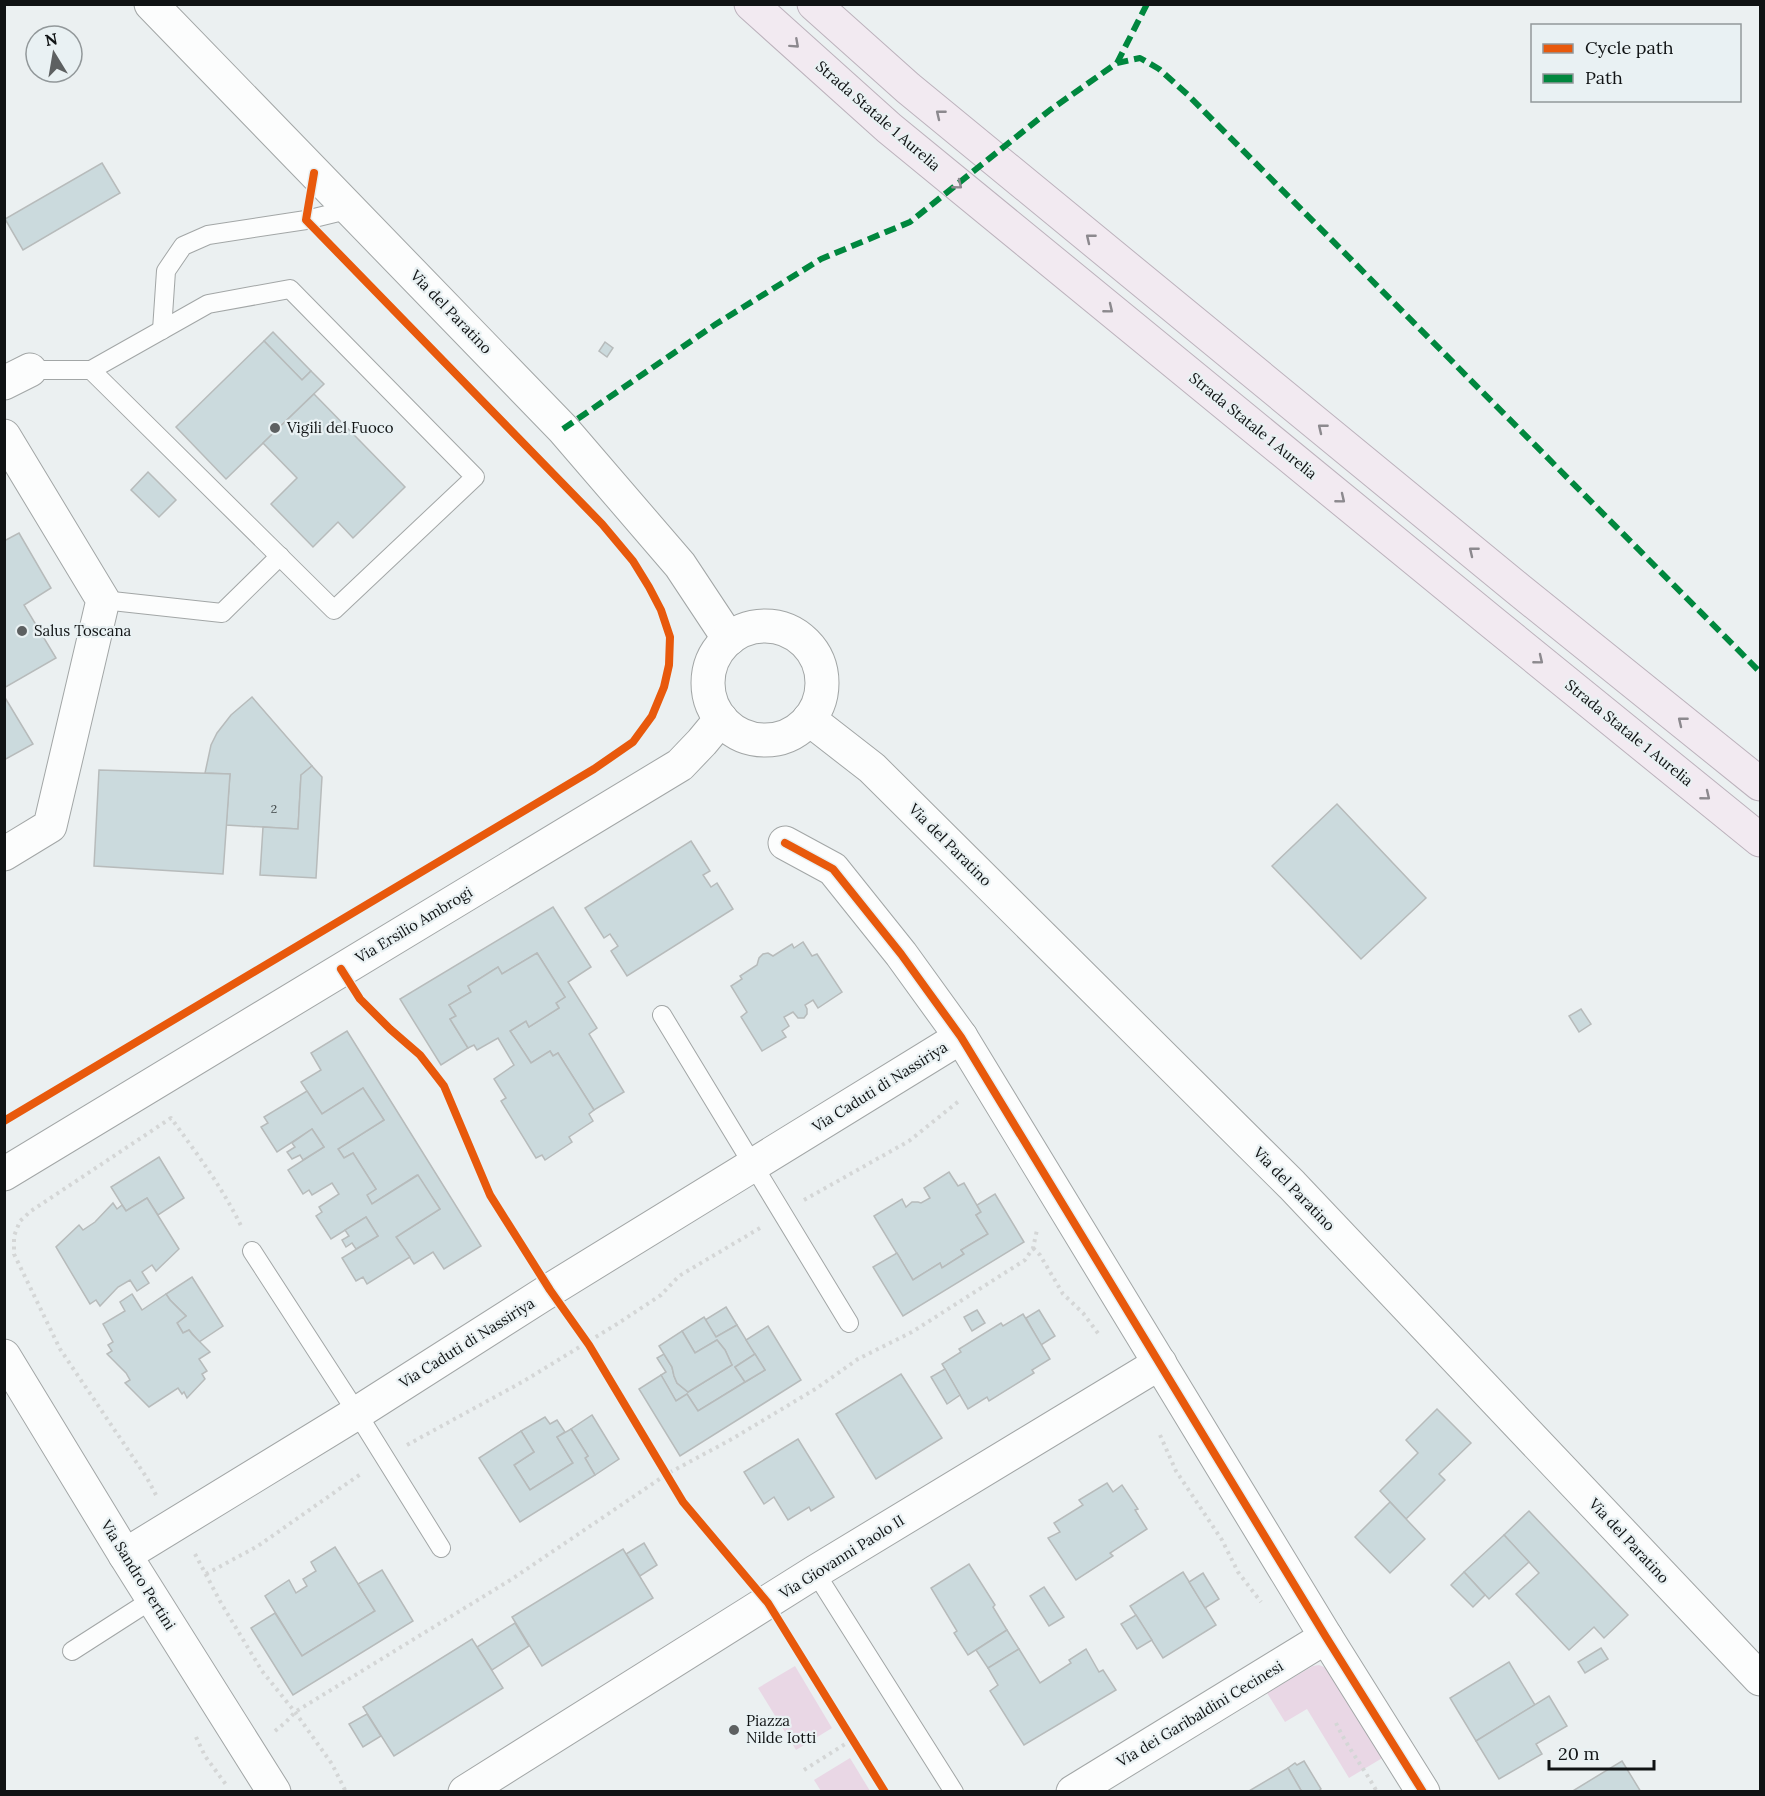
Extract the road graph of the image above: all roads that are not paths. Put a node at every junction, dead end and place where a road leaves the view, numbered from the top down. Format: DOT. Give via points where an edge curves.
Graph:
graph roads {
  1 [pos="151,4"];
  2 [pos="752,4"];
  3 [pos="814,4"];
  4 [pos="351,209"];
  5 [pos="162,330"];
  6 [pos="91,370"];
  7 [pos="17,377"];
  8 [pos="4,436"];
  9 [pos="280,556"];
  10 [pos="103,600"];
  11 [pos="729,639"];
  12 [pos="721,719"];
  13 [pos="809,719"];
  14 [pos="1761,784"];
  15 [pos="1761,840"];
  16 [pos="785,843"];
  17 [pos="4,854"];
  18 [pos="662,1015"];
  19 [pos="961,1037"];
  20 [pos="753,1165"];
  21 [pos="4,1174"];
  22 [pos="252,1251"];
  23 [pos="849,1323"];
  24 [pos="4,1356"];
  25 [pos="1160,1363"];
  26 [pos="357,1413"];
  27 [pos="441,1548"];
  28 [pos="125,1555"];
  29 [pos="815,1572"];
  30 [pos="153,1599"];
  31 [pos="1326,1637"];
  32 [pos="72,1651"];
  33 [pos="1761,1679"];
  34 [pos="274,1791"];
  35 [pos="465,1791"];
  36 [pos="954,1791"];
  37 [pos="1073,1791"];
  38 [pos="1423,1791"];
  1 -- 4 [label="street, Via del Paratino"];
  2 -- 15 [label="highway, Strada Statale 1 Aurelia, one-way" via="898,135"];
  14 -- 3 [label="highway, one-way" via="917,96"];
  4 -- 5 [label="lane" via="208,235 183,246 166,271"];
  4 -- 11 [label="street, Via del Paratino" via="563,429 680,565"];
  5 -- 6 [label="lane"];
  5 -- 9 [label="lane" via="208,304 290,290 475,477 334,610"];
  6 -- 7 [label="lane"];
  6 -- 9 [label="lane"];
  8 -- 10 [label="street"];
  9 -- 10 [label="lane" via="222,613"];
  10 -- 17 [label="street" via="50,826"];
  11 -- 12 [label="street" via="711,663 708,678 713,707"];
  11 -- 13 [label="street" via="754,627 767,626 781,628 805,643 822,680"];
  12 -- 13 [label="street" via="741,734 765,740 789,734"];
  12 -- 21 [label="street, Via Ersilio Ambrogi" via="680,765"];
  13 -- 33 [label="street, Via del Paratino" via="872,768 1292,1185"];
  16 -- 19 [label="street" via="833,869"];
  18 -- 20 [label="lane"];
  19 -- 20 [label="street, Via Caduti di Nassiriya"];
  19 -- 25 [label="street"];
  20 -- 23 [label="lane"];
  20 -- 26 [label="street, Via Caduti di Nassiriya"];
  22 -- 26 [label="lane"];
  24 -- 28 [label="street, Via Sandro Pertini"];
  25 -- 29 [label="street, Via Giovanni Paolo II"];
  25 -- 31 [label="street"];
  26 -- 27 [label="lane"];
  26 -- 28 [label="street, Via Caduti di Nassiriya"];
  28 -- 30 [label="street, Via Sandro Pertini"];
  29 -- 35 [label="street, Via Giovanni Paolo II"];
  29 -- 36 [label="lane"];
  30 -- 32 [label="lane"];
  30 -- 34 [label="street, Via Sandro Pertini"];
  31 -- 37 [label="street, Via dei Garibaldini Cecinesi"];
  31 -- 38 [label="street"];
}
